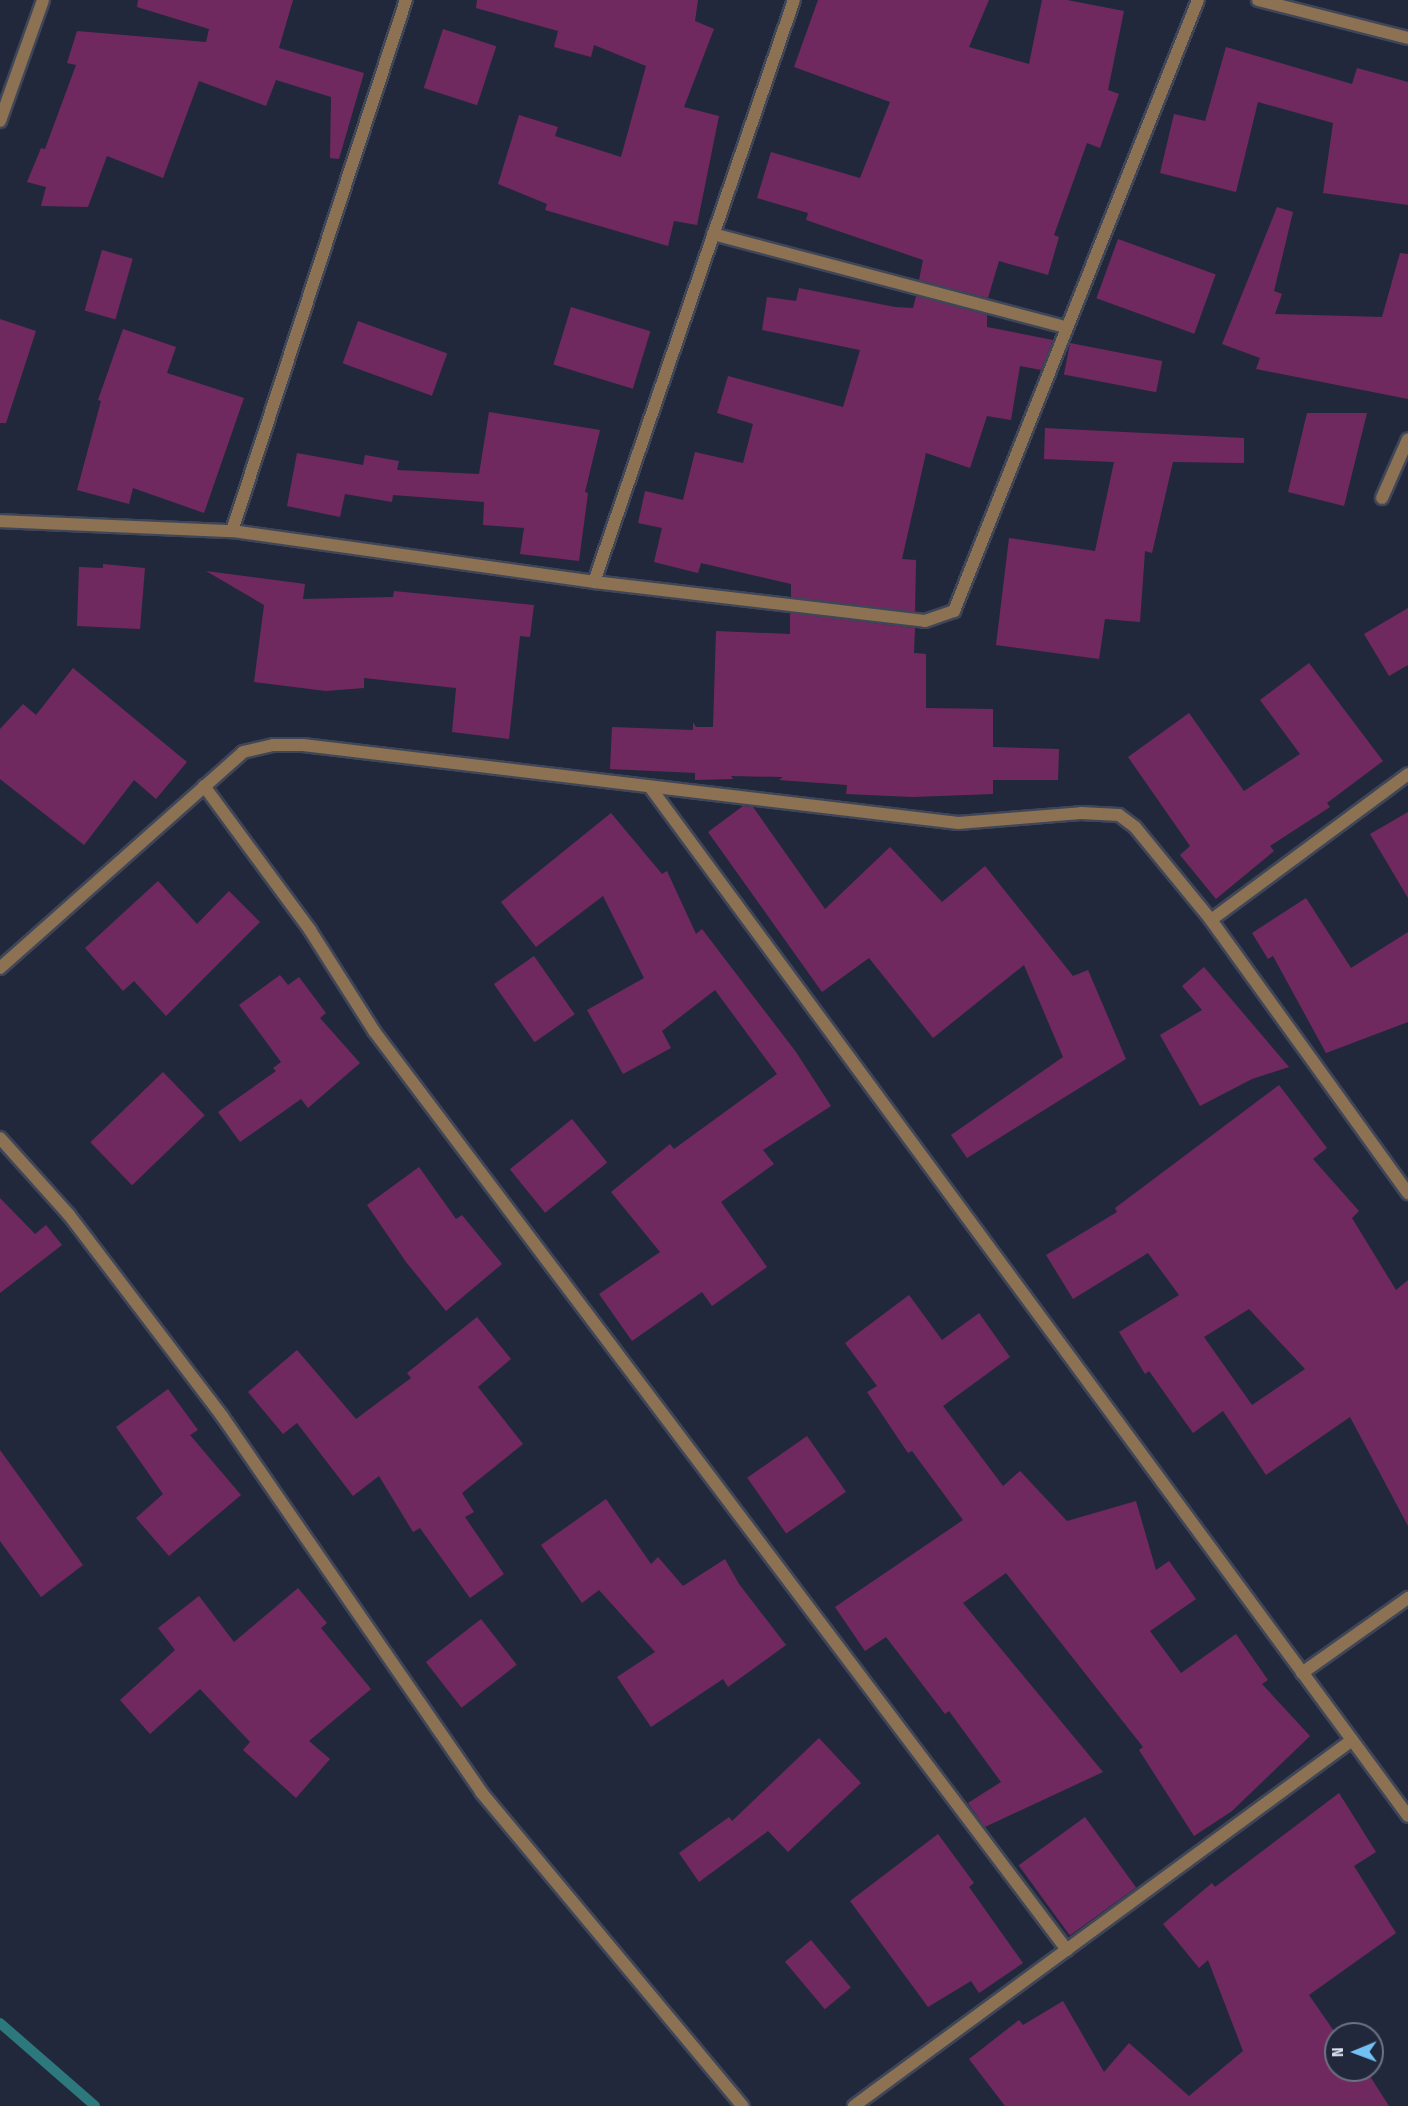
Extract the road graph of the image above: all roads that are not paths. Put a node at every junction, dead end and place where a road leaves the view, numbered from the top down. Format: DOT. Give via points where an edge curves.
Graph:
graph roads {
  1 [pos="43,0"];
  2 [pos="406,0"];
  3 [pos="794,0"];
  4 [pos="1198,0"];
  5 [pos="1258,0"];
  6 [pos="1408,38"];
  7 [pos="0,121"];
  8 [pos="713,234"];
  9 [pos="1066,327"];
  10 [pos="1408,439"];
  11 [pos="1382,498"];
  12 [pos="0,522"];
  13 [pos="232,531"];
  14 [pos="594,582"];
  15 [pos="1408,774"];
  16 [pos="204,786"];
  17 [pos="650,787"];
  18 [pos="1211,920"];
  19 [pos="0,968"];
  20 [pos="0,1138"];
  21 [pos="1408,1193"];
  22 [pos="1408,1598"];
  23 [pos="1302,1672"];
  24 [pos="1352,1740"];
  25 [pos="1408,1816"];
  26 [pos="1067,1950"];
  27 [pos="743,2106"];
  28 [pos="854,2106"];
  1 -- 7 [label="street"];
  2 -- 13 [label="street"];
  3 -- 8 [label="street"];
  4 -- 9 [label="street"];
  5 -- 6 [label="street"];
  8 -- 9 [label="street"];
  8 -- 14 [label="street"];
  9 -- 14 [label="street" via="954,611 925,621"];
  10 -- 11 [label="street"];
  12 -- 13 [label="street"];
  13 -- 14 [label="street"];
  15 -- 18 [label="street"];
  16 -- 17 [label="street" via="243,752 273,745 303,745"];
  16 -- 19 [label="street"];
  16 -- 26 [label="street" via="310,930 374,1031"];
  17 -- 18 [label="street" via="958,823 1081,813 1119,815 1135,827"];
  17 -- 23 [label="street"];
  18 -- 21 [label="street"];
  20 -- 27 [label="street" via="69,1215 222,1416 482,1792"];
  22 -- 23 [label="street"];
  23 -- 24 [label="street"];
  24 -- 25 [label="street"];
  24 -- 26 [label="street"];
  26 -- 28 [label="street"];
}
